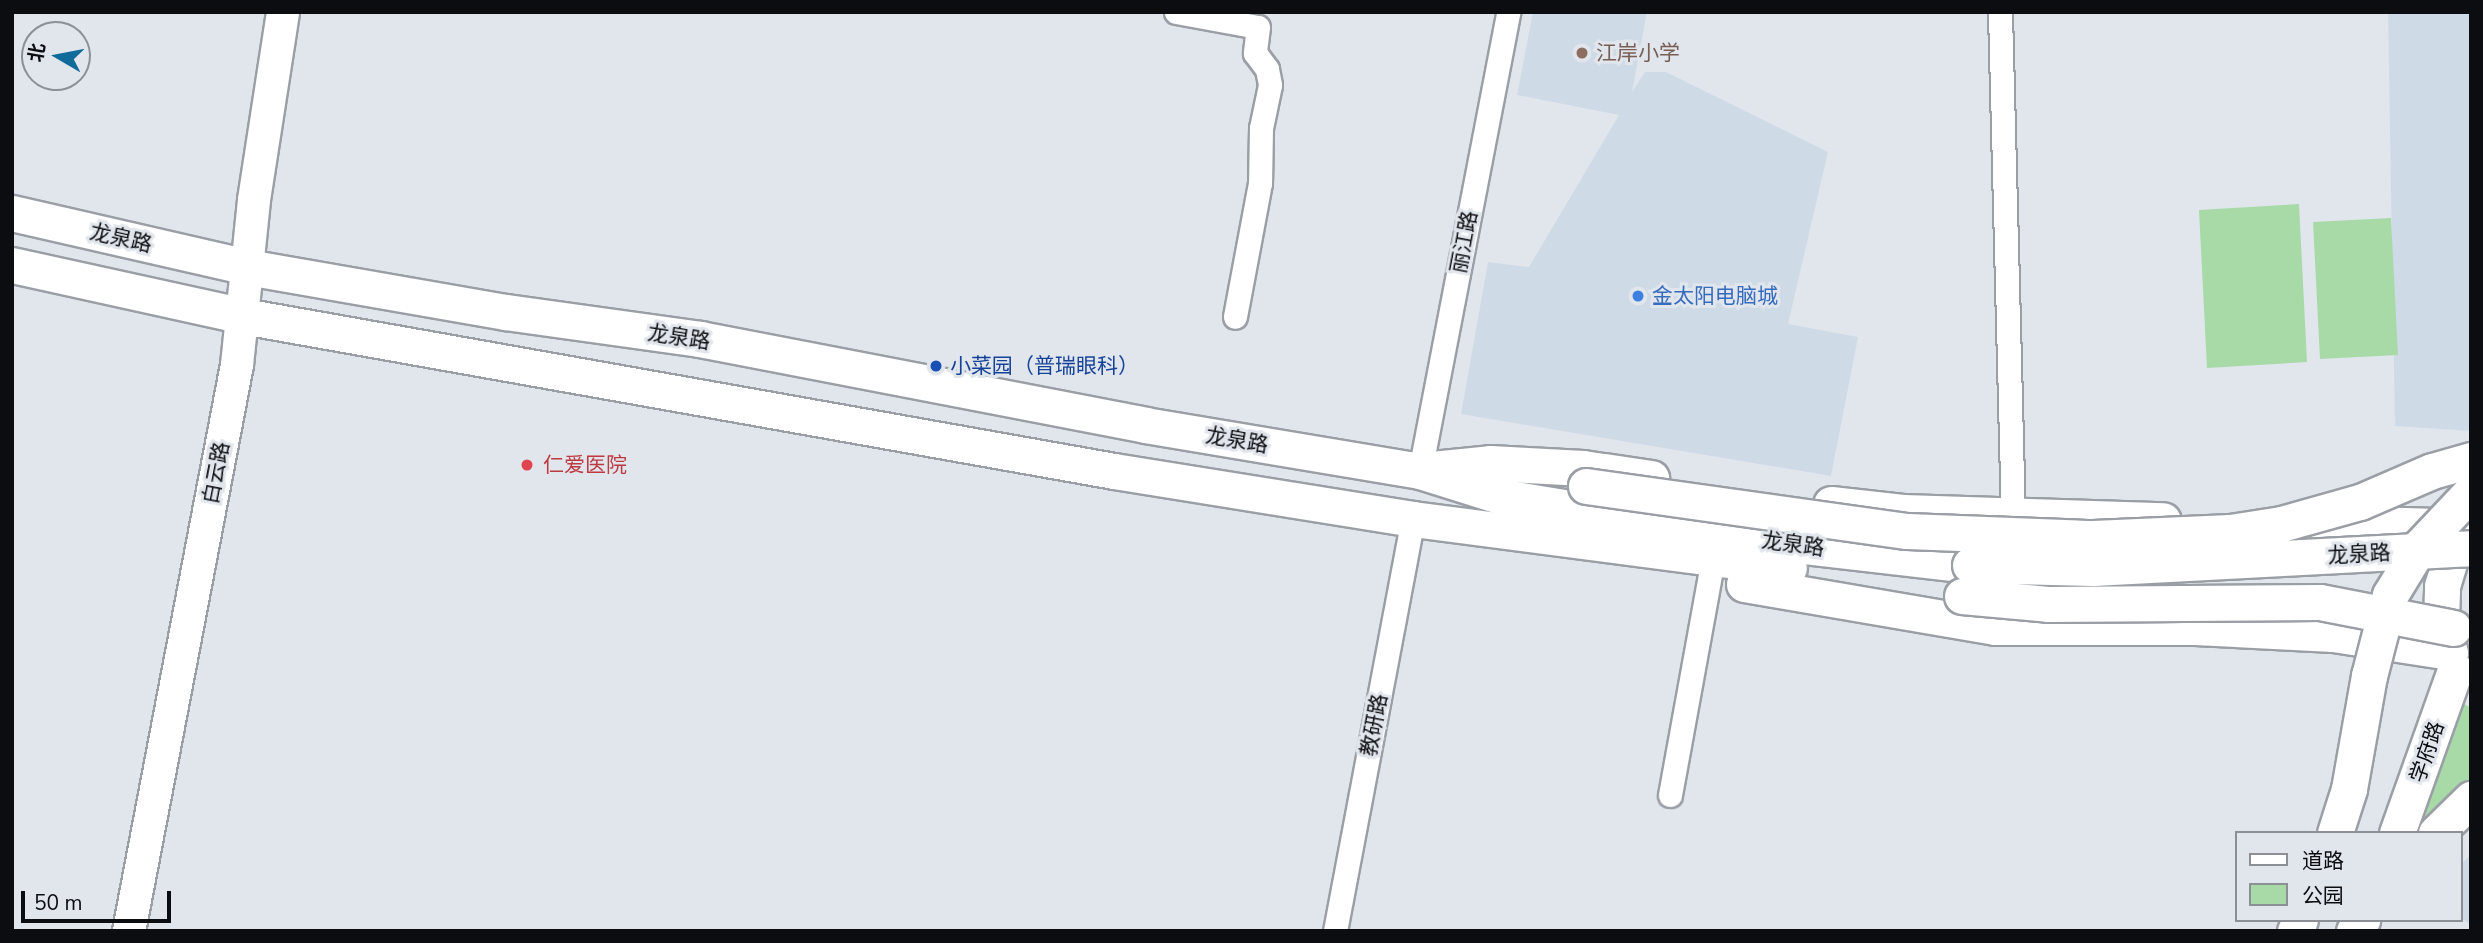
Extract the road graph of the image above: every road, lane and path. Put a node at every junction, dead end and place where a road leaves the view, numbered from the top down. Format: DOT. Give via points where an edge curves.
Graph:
graph roads {
  1 [pos="283,12"];
  2 [pos="1176,12"];
  3 [pos="1508,12"];
  4 [pos="2000,12"];
  5 [pos="12,213"];
  6 [pos="12,265"];
  7 [pos="247,267"];
  8 [pos="243,316"];
  9 [pos="1235,317"];
  10 [pos="2471,460"];
  11 [pos="1420,471"];
  12 [pos="2471,492"];
  13 [pos="2014,517"];
  14 [pos="1413,519"];
  15 [pos="2471,528"];
  16 [pos="1646,548"];
  17 [pos="2471,548"];
  18 [pos="2471,566"];
  19 [pos="1710,575"];
  20 [pos="1967,581"];
  21 [pos="2462,659"];
  22 [pos="1670,795"];
  23 [pos="2471,799"];
  24 [pos="2336,831"];
  25 [pos="2398,831"];
  26 [pos="2438,831"];
  27 [pos="128,931"];
  28 [pos="1335,931"];
  1 -- 7 [label="main road, 白云路"];
  2 -- 9 [label="street" via="1258,27 1255,53 1269,77 1261,128 1260,183"];
  3 -- 11 [label="street, 丽江路"];
  4 -- 13 [label="street"];
  5 -- 7 [label="main road, 龙泉路"];
  6 -- 8 [label="main road, 龙泉路"];
  7 -- 8 [label="main road, 白云路"];
  7 -- 11 [label="main road, 龙泉路" via="506,312 700,339 1132,422"];
  8 -- 14 [label="main road, 龙泉路"];
  8 -- 27 [label="main road, 白云路"];
  10 -- 11 [label="main road, bridge" via="2432,471 2360,502 2281,524 2093,538 1908,531 1586,485"];
  11 -- 13 [label="main road" via="1490,463 1583,468 1806,501 1903,512"];
  11 -- 20 [label="main road, 龙泉路" via="1503,497 1796,545"];
  12 -- 24 [label="main road, bridge" via="2420,546 2390,595 2369,676 2349,789"];
  13 -- 15 [label="main road"];
  14 -- 16 [label="main road, 龙泉路"];
  14 -- 28 [label="street, 教研路"];
  15 -- 21 [label="main road" via="2452,554 2442,586 2441,619"];
  16 -- 19 [label="main road"];
  16 -- 20 [label="main road, 龙泉路" via="1834,575"];
  17 -- 20 [label="main road, 龙泉路, bridge" via="2093,568"];
  18 -- 20 [label="main road, 龙泉路" via="2094,585"];
  19 -- 21 [label="main road" via="1995,626 2195,627 2333,635"];
  19 -- 22 [label="street"];
  20 -- 21 [label="main road, bridge" via="2048,604 2320,602"];
  21 -- 25 [label="main road, 学府路"];
  23 -- 26 [label="main road"];
}
